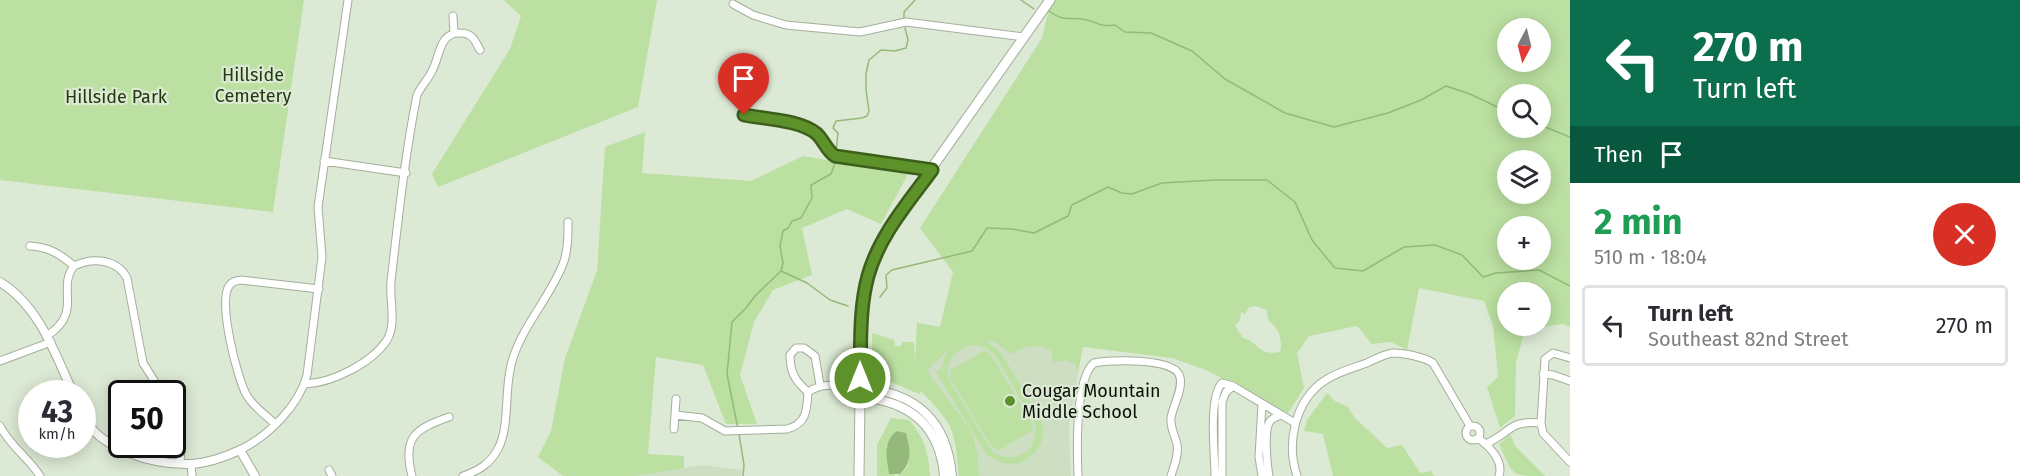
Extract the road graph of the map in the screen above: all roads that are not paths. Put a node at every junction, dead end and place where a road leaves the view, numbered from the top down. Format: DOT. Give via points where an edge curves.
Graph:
graph roads {
  1 [pos="348,0"];
  2 [pos="1050,0"];
  3 [pos="733,4"];
  4 [pos="453,16"];
  5 [pos="454,33"];
  6 [pos="1023,37"];
  7 [pos="480,50"];
  8 [pos="744,115"];
  9 [pos="324,161"];
  10 [pos="932,170"];
  11 [pos="406,173"];
  12 [pos="568,222"];
  13 [pos="30,246"];
  14 [pos="74,266"];
  15 [pos="0,282"];
  16 [pos="319,289"];
  17 [pos="49,339"];
  18 [pos="1570,358"];
  19 [pos="0,361"];
  20 [pos="1543,374"];
  21 [pos="67,380"];
  22 [pos="154,380"];
  23 [pos="1570,381"];
  24 [pos="305,384"];
  25 [pos="820,385"];
  26 [pos="1233,386"];
  27 [pos="808,392"];
  28 [pos="860,393"];
  29 [pos="676,399"];
  30 [pos="1262,404"];
  31 [pos="675,415"];
  32 [pos="1281,415"];
  33 [pos="449,417"];
  34 [pos="1295,423"];
  35 [pos="1541,423"];
  36 [pos="275,424"];
  37 [pos="0,426"];
  38 [pos="674,429"];
  39 [pos="96,433"];
  40 [pos="1485,444"];
  41 [pos="240,450"];
  42 [pos="180,458"];
  43 [pos="1570,462"];
  44 [pos="180,463"];
  45 [pos="191,464"];
  46 [pos="40,476"];
  47 [pos="192,476"];
  48 [pos="255,476"];
  49 [pos="412,476"];
  50 [pos="463,476"];
  51 [pos="859,476"];
  52 [pos="944,476"];
  53 [pos="952,476"];
  54 [pos="1078,476"];
  55 [pos="1171,476"];
  56 [pos="1215,476"];
  57 [pos="1222,476"];
  58 [pos="1262,476"];
  59 [pos="1269,476"];
  60 [pos="1297,476"];
  61 [pos="1499,476"];
  1 -- 9 [label="street"];
  2 -- 6 [label="main road"];
  3 -- 6 [label="street" via="786,25 860,32 906,22"];
  4 -- 5 [label="street"];
  5 -- 7 [label="street" via="471,36"];
  5 -- 11 [label="street" via="444,39 432,71 417,95"];
  6 -- 10 [label="main road"];
  8 -- 10 [label="street" via="811,130 835,156"];
  9 -- 11 [label="street"];
  9 -- 16 [label="street" via="318,207 322,257"];
  10 -- 28 [label="main road" via="887,232 868,277 861,314"];
  11 -- 24 [label="street" via="388,338 351,370 322,382"];
  12 -- 50 [label="street" via="563,264 512,361 500,445 485,465"];
  13 -- 14 [label="street" via="48,248"];
  14 -- 17 [label="street" via="69,276 65,318"];
  14 -- 22 [label="street" via="97,259 124,272 144,363"];
  15 -- 17 [label="street" via="17,295"];
  16 -- 24 [label="street"];
  16 -- 36 [label="street" via="241,280 228,287 228,331 243,387 248,398"];
  17 -- 19 [label="street"];
  17 -- 21 [label="street"];
  18 -- 20 [label="street" via="1550,354 1544,362"];
  20 -- 23 [label="street"];
  20 -- 35 [label="street"];
  24 -- 36 [label="street"];
  25 -- 27 [label="street"];
  25 -- 27 [label="street" via="815,356 804,348 796,348 790,355 792,375"];
  25 -- 28 [label="street"];
  26 -- 30 [label="street"];
  26 -- 56 [label="street" via="1222,383 1217,393"];
  26 -- 57 [label="street" via="1222,402"];
  27 -- 31 [label="street" via="806,415 797,426 787,429 724,431 702,418"];
  28 -- 51 [label="main road"];
  28 -- 52 [label="street" via="892,402 918,417 935,441"];
  28 -- 53 [label="street" via="884,391 901,396 925,412 944,437"];
  29 -- 31 [label="street"];
  30 -- 32 [label="street"];
  30 -- 58 [label="street"];
  31 -- 38 [label="street"];
  32 -- 34 [label="street"];
  32 -- 59 [label="street" via="1268,426"];
  33 -- 49 [label="street" via="419,430 412,438 407,453"];
  34 -- 40 [label="street" via="1319,385 1334,375 1398,354 1429,360 1437,367 1470,426 1467,436"];
  34 -- 60 [label="street" via="1292,453"];
  35 -- 40 [label="street" via="1512,425"];
  35 -- 43 [label="street" via="1543,433"];
  36 -- 41 [label="street"];
  37 -- 46 [label="street"];
  39 -- 44 [label="street" via="117,449"];
  40 -- 61 [label="street" via="1500,466"];
  41 -- 45 [label="street"];
  41 -- 48 [label="street"];
  42 -- 44 [label="street"];
  44 -- 45 [label="street"];
  45 -- 47 [label="street"];
  54 -- 55 [label="street" via="1079,416 1085,376 1094,363 1124,360 1167,365 1180,374 1171,419 1178,448"];
}
